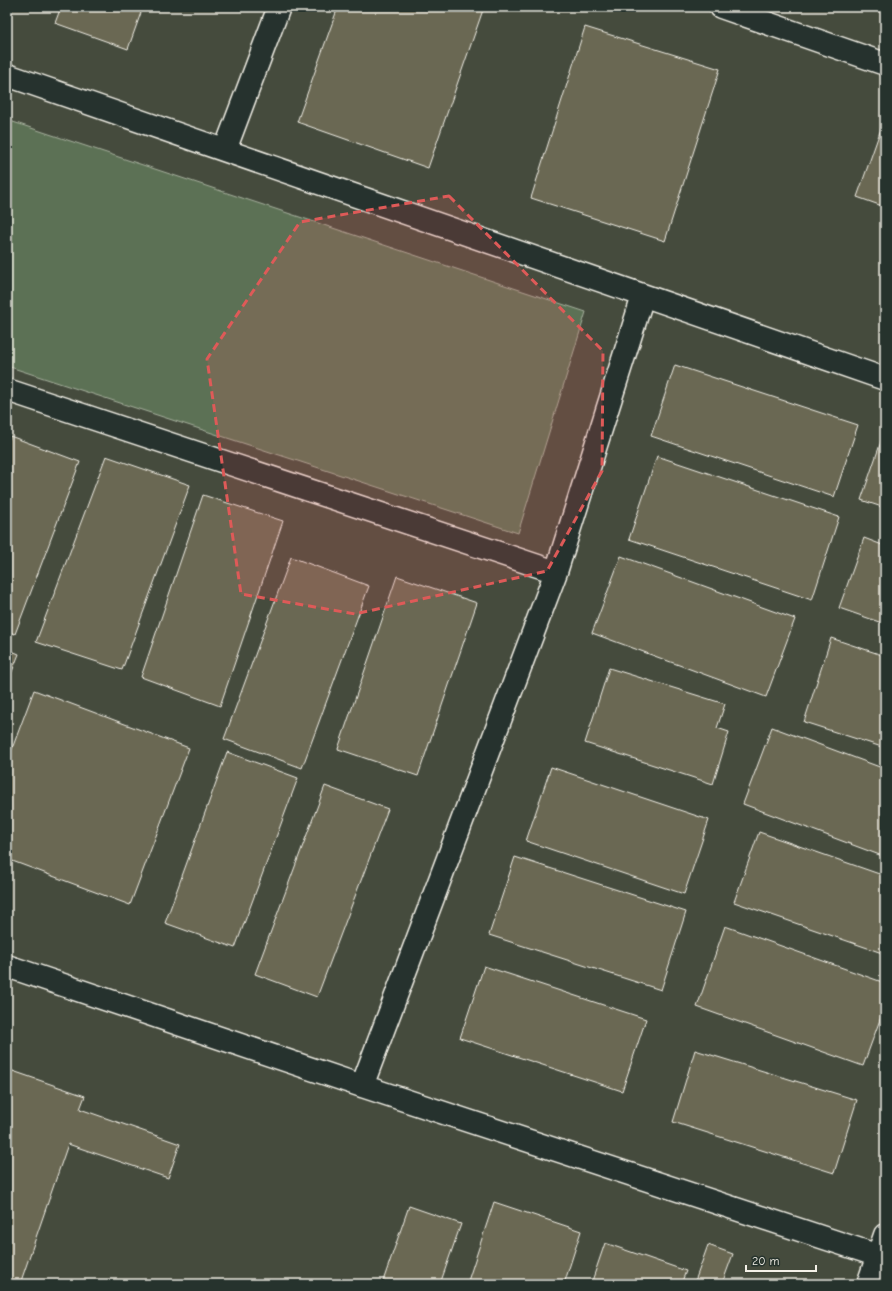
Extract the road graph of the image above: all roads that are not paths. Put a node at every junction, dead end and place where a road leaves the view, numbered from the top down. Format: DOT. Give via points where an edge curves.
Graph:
graph roads {
  1 [pos="278,7"];
  2 [pos="720,7"];
  3 [pos="885,64"];
  4 [pos="7,75"];
  5 [pos="225,150"];
  6 [pos="643,296"];
  7 [pos="885,380"];
  8 [pos="7,390"];
  9 [pos="556,572"];
  10 [pos="7,966"];
  11 [pos="362,1086"];
  12 [pos="885,1235"];
  13 [pos="881,1256"];
  14 [pos="868,1284"];
  1 -- 5 [label="street"];
  2 -- 3 [label="street"];
  4 -- 5 [label="street"];
  5 -- 6 [label="street"];
  6 -- 7 [label="street"];
  6 -- 9 [label="street"];
  8 -- 9 [label="street"];
  9 -- 11 [label="street"];
  10 -- 11 [label="street"];
  11 -- 13 [label="street"];
  12 -- 13 [label="street"];
  13 -- 14 [label="street"];
}
